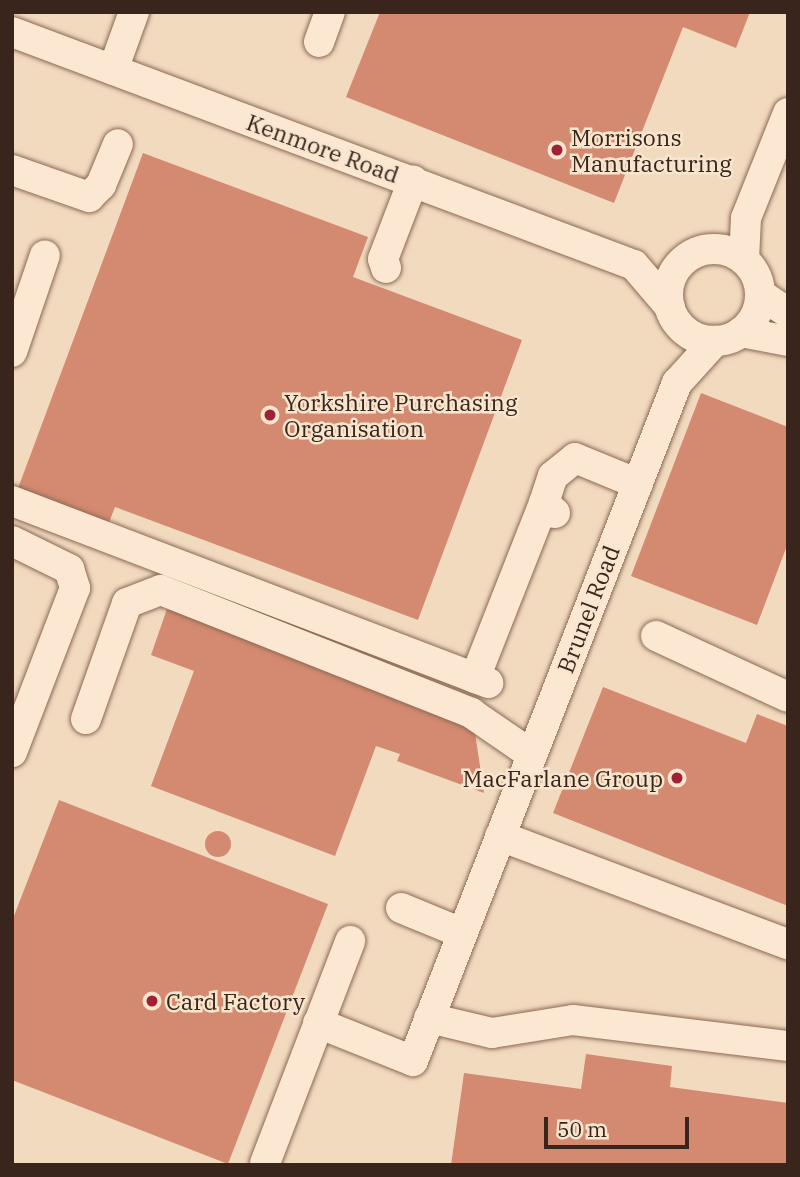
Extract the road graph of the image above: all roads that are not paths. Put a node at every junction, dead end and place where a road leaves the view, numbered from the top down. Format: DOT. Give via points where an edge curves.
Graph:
graph roads {
  1 [pos="134,12"];
  2 [pos="330,12"];
  3 [pos="12,32"];
  4 [pos="319,42"];
  5 [pos="113,70"];
  6 [pos="788,113"];
  7 [pos="118,144"];
  8 [pos="12,170"];
  9 [pos="413,181"];
  10 [pos="746,218"];
  11 [pos="697,253"];
  12 [pos="45,255"];
  13 [pos="744,260"];
  14 [pos="634,265"];
  15 [pos="386,268"];
  16 [pos="760,295"];
  17 [pos="788,313"];
  18 [pos="673,314"];
  19 [pos="728,337"];
  20 [pos="788,341"];
  21 [pos="12,352"];
  22 [pos="677,383"];
  23 [pos="638,484"];
  24 [pos="12,501"];
  25 [pos="12,541"];
  26 [pos="656,636"];
  27 [pos="788,697"];
  28 [pos="86,719"];
  29 [pos="12,752"];
  30 [pos="532,755"];
  31 [pos="500,836"];
  32 [pos="401,908"];
  33 [pos="462,933"];
  34 [pos="350,941"];
  35 [pos="788,944"];
  36 [pos="429,1018"];
  37 [pos="318,1023"];
  38 [pos="788,1046"];
  39 [pos="265,1163"];
  1 -- 5 [label="street"];
  2 -- 4 [label="street"];
  3 -- 5 [label="street, Kenmore Road"];
  5 -- 9 [label="street, Kenmore Road"];
  6 -- 10 [label="street"];
  7 -- 8 [label="street" via="101,185 89,197"];
  9 -- 14 [label="street, Kenmore Road"];
  9 -- 15 [label="street" via="383,259"];
  10 -- 11 [label="street"];
  10 -- 13 [label="street"];
  11 -- 13 [label="street"];
  11 -- 14 [label="street"];
  11 -- 18 [label="street" via="672,277"];
  12 -- 21 [label="street"];
  13 -- 16 [label="street"];
  14 -- 18 [label="street, Kenmore Road"];
  16 -- 17 [label="street"];
  16 -- 19 [label="street"];
  18 -- 19 [label="street, Kenmore Road"];
  18 -- 22 [label="street, Brunel Road"];
  19 -- 20 [label="street, Kenmore Road"];
  19 -- 22 [label="street, Brunel Road"];
  22 -- 23 [label="street, Brunel Road"];
  23 -- 24 [label="street" via="575,458 554,476 550,508 482,681"];
  23 -- 30 [label="street, Brunel Road"];
  25 -- 29 [label="street" via="69,569 75,588"];
  26 -- 27 [label="street"];
  28 -- 30 [label="street" via="127,603 161,590 471,713"];
  30 -- 31 [label="street, Brunel Road"];
  31 -- 33 [label="street, Brunel Road"];
  31 -- 35 [label="street"];
  32 -- 33 [label="street"];
  33 -- 36 [label="street, Brunel Road"];
  34 -- 37 [label="street"];
  36 -- 37 [label="street, Brunel Road" via="413,1061"];
  36 -- 38 [label="street" via="492,1033 573,1020"];
  37 -- 39 [label="street"];
}
